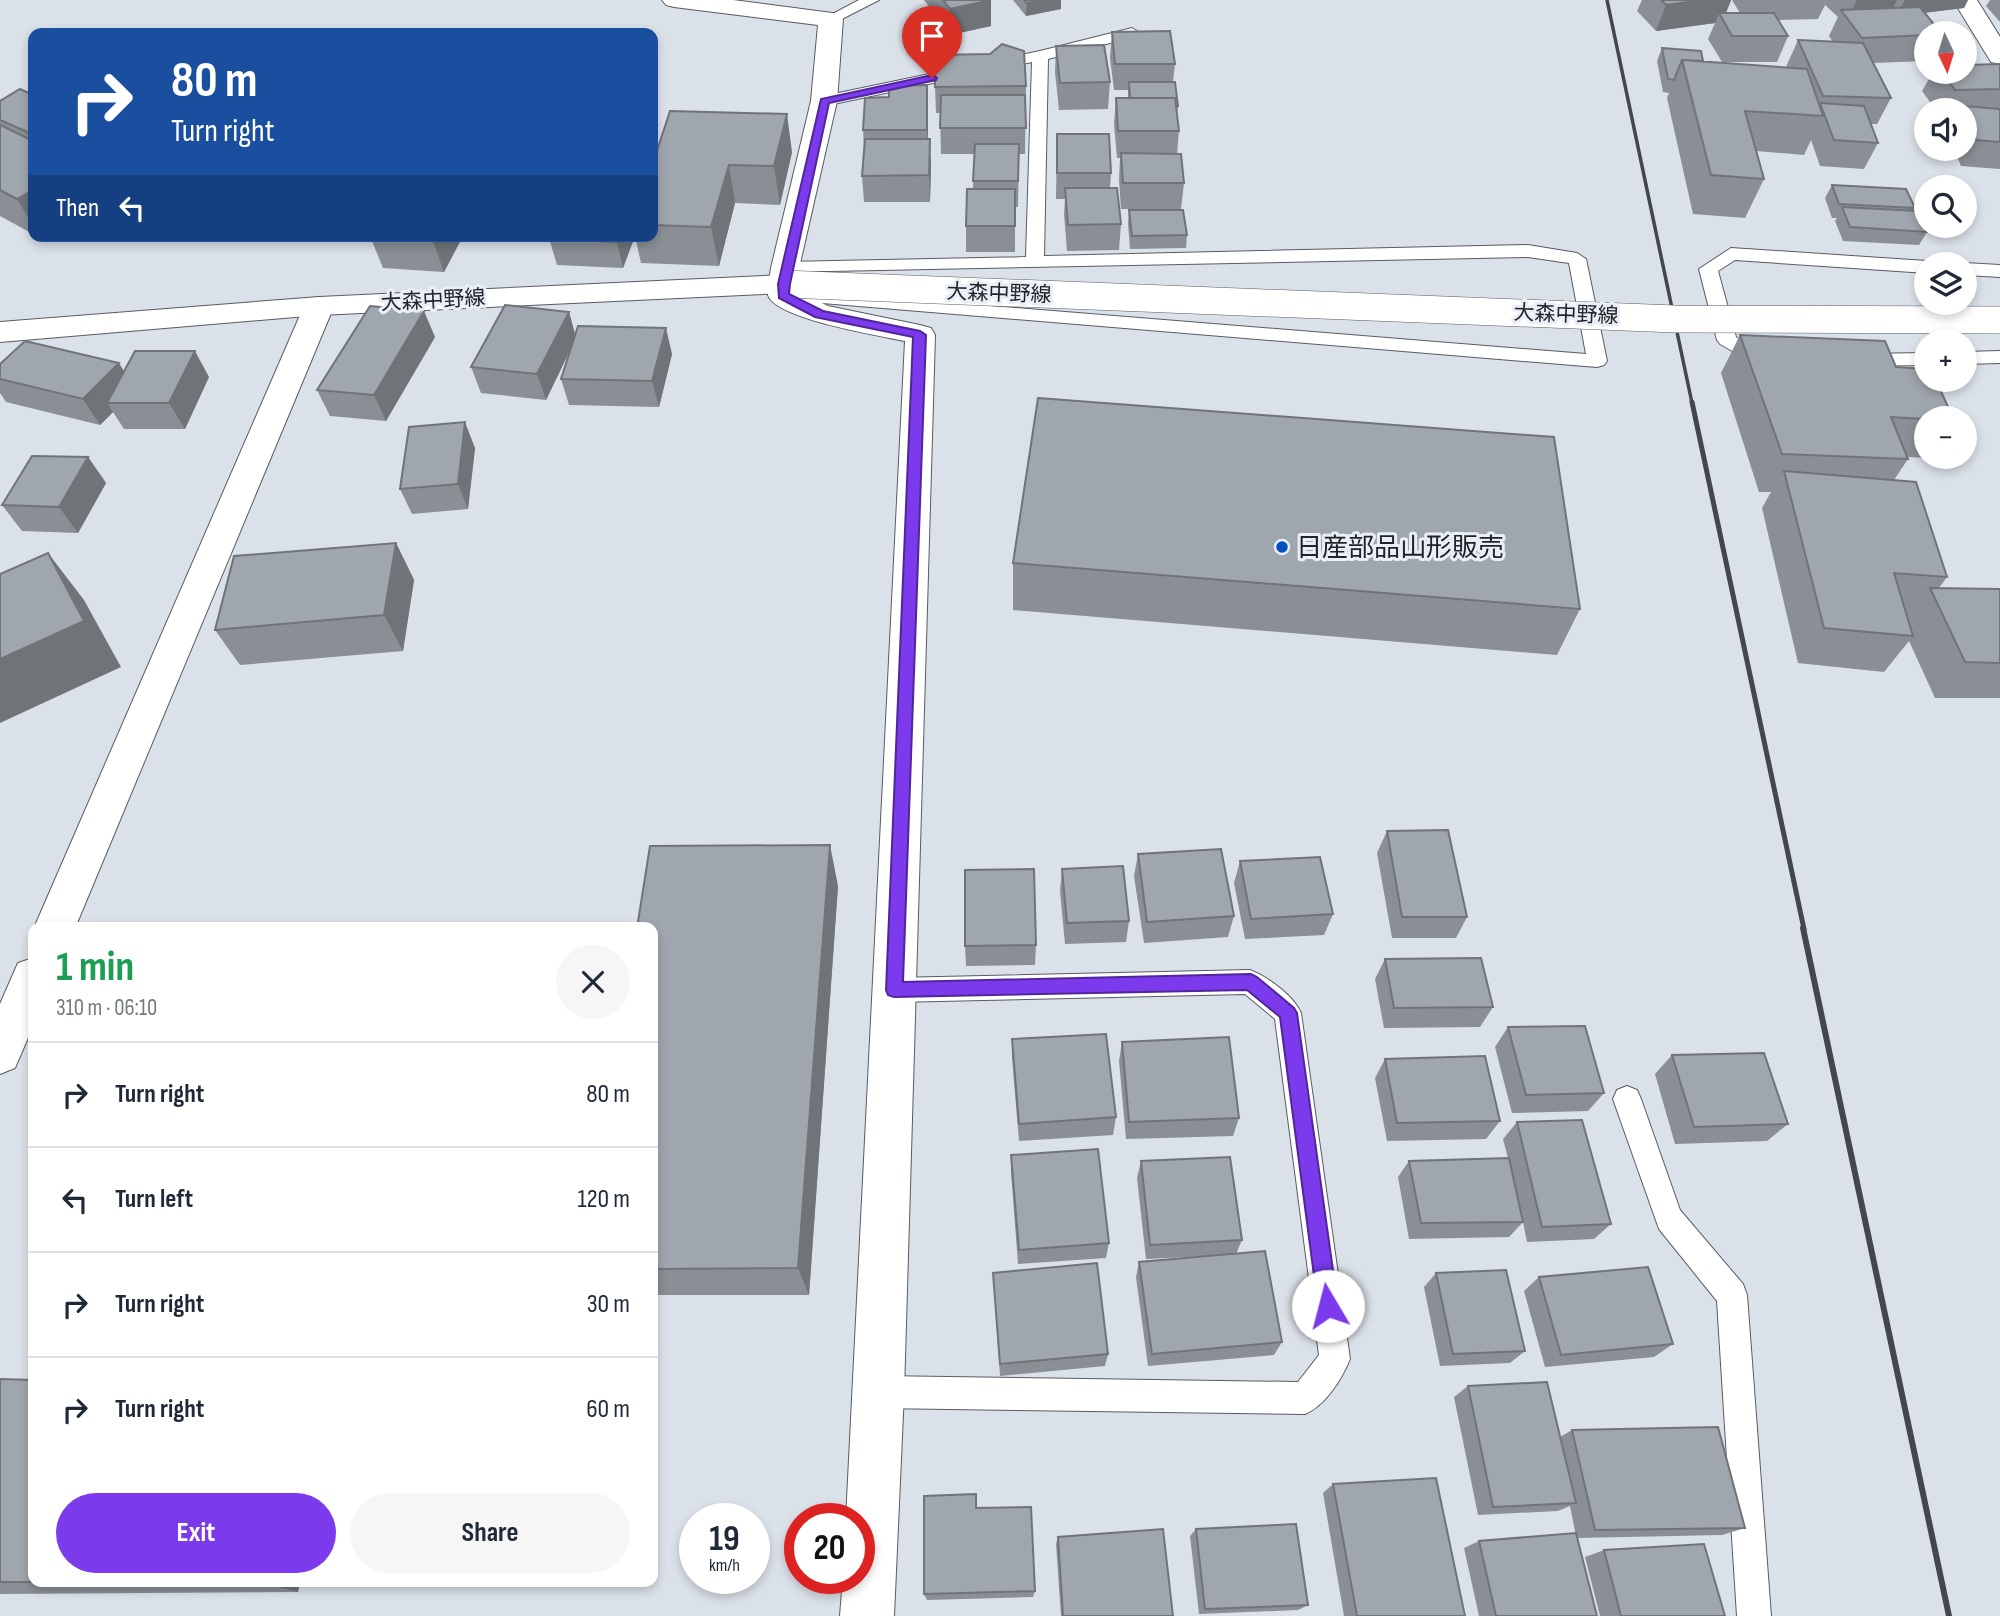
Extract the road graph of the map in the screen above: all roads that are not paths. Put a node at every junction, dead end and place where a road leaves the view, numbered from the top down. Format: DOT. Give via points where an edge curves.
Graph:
graph roads {
  1 [pos="674,0"];
  2 [pos="871,0"];
  3 [pos="1965,0"];
  4 [pos="831,19"];
  5 [pos="1132,33"];
  6 [pos="1040,56"];
  7 [pos="2000,57"];
  8 [pos="824,101"];
  9 [pos="1035,262"];
  10 [pos="1914,266"];
  11 [pos="1977,270"];
  12 [pos="2000,271"];
  13 [pos="784,283"];
  14 [pos="319,306"];
  15 [pos="2000,320"];
  16 [pos="0,332"];
  17 [pos="2000,357"];
  18 [pos="1977,358"];
  19 [pos="1914,359"];
  20 [pos="1844,360"];
  21 [pos="1776,362"];
  22 [pos="57,922"];
  23 [pos="28,988"];
  24 [pos="894,990"];
  25 [pos="0,1054"];
  26 [pos="1627,1099"];
  27 [pos="879,1392"];
  28 [pos="867,1616"];
  29 [pos="1754,1616"];
  1 -- 4 [label="street"];
  2 -- 4 [label="lane"];
  3 -- 7 [label="street"];
  4 -- 8 [label="street"];
  5 -- 6 [label="lane"];
  6 -- 8 [label="lane"];
  6 -- 9 [label="lane"];
  8 -- 13 [label="street"];
  9 -- 13 [label="lane"];
  9 -- 13 [label="lane" via="1528,251 1577,259 1597,361"];
  10 -- 21 [label="lane" via="1731,254 1707,269 1727,340 1762,362"];
  11 -- 12 [label="lane"];
  13 -- 14 [label="street, 大森中野線"];
  13 -- 15 [label="street, 大森中野線, bridge" via="1675,319"];
  13 -- 24 [label="street" via="819,314 920,335"];
  14 -- 16 [label="street, 大森中野線"];
  14 -- 22 [label="street"];
  17 -- 18 [label="lane"];
  19 -- 20 [label="lane"];
  23 -- 25 [label="street"];
  24 -- 27 [label="street"];
  24 -- 27 [label="lane" via="1251,982 1288,1013 1335,1359 1305,1398"];
  26 -- 29 [label="lane" via="1669,1219 1732,1295"];
  27 -- 28 [label="street"];
}
